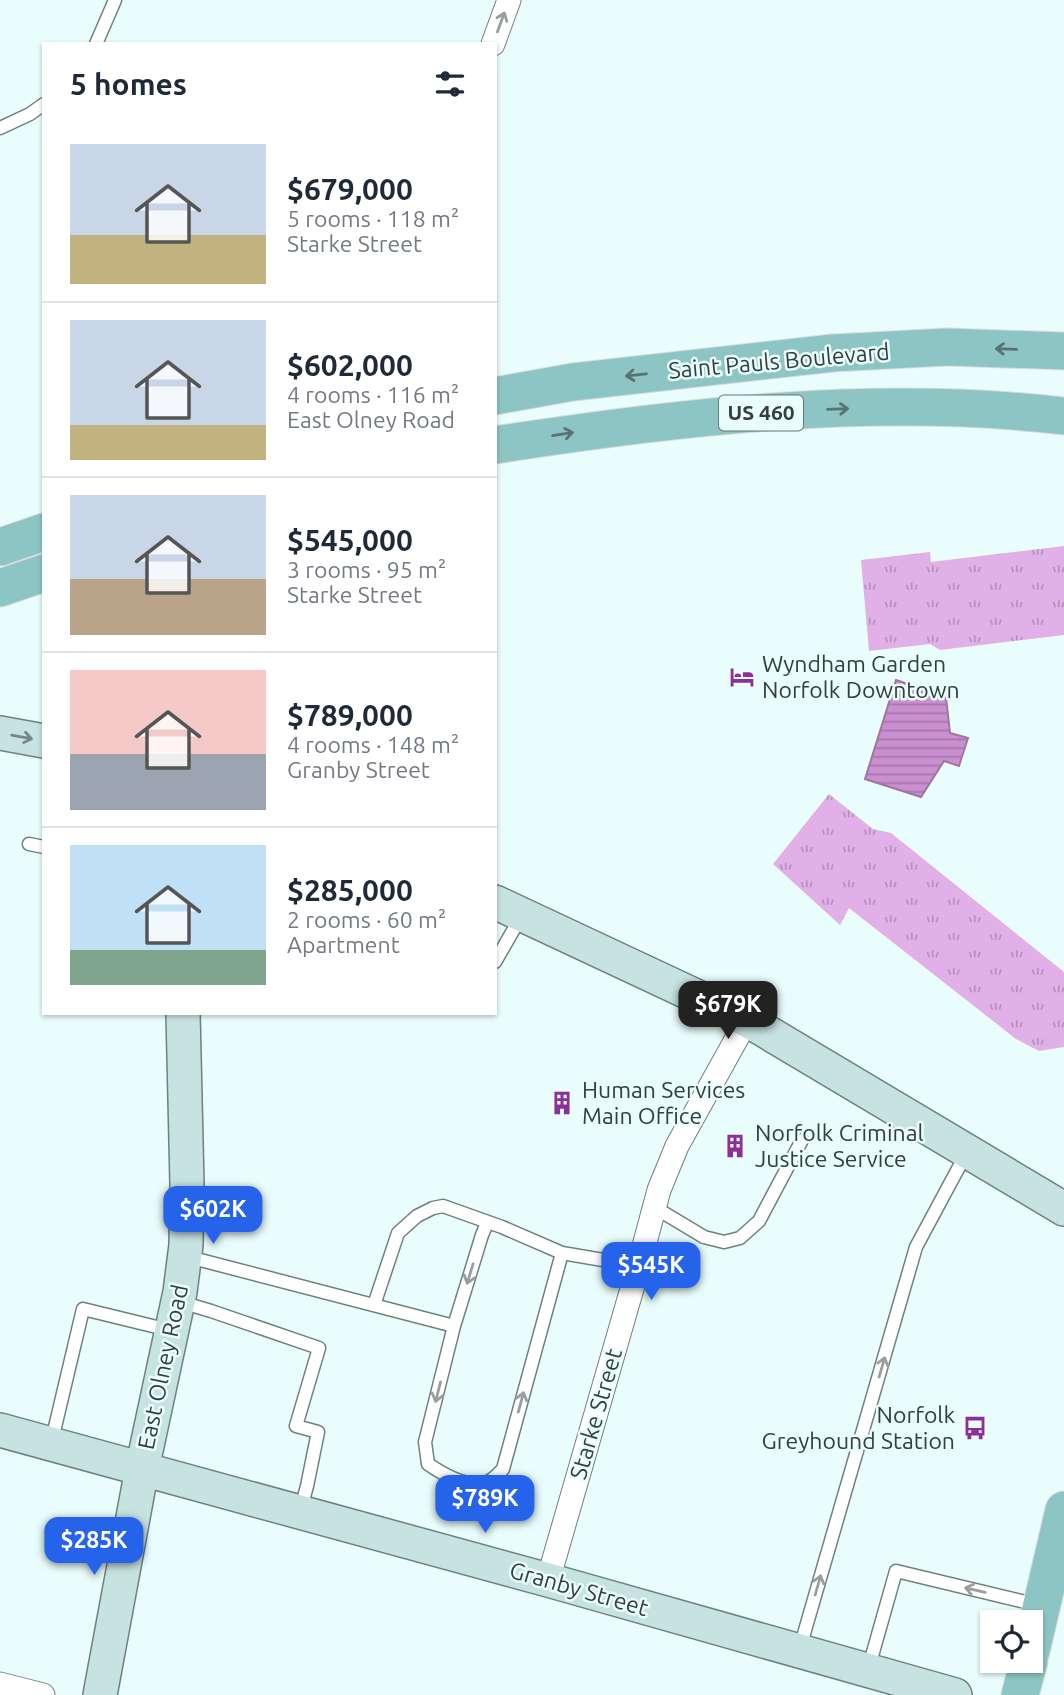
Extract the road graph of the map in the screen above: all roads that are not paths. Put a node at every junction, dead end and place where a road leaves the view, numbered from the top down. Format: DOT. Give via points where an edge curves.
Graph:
graph roads {
  1 [pos="115,0"];
  2 [pos="509,0"];
  3 [pos="97,42"];
  4 [pos="494,42"];
  5 [pos="42,105"];
  6 [pos="0,128"];
  7 [pos="1064,351"];
  8 [pos="497,396"];
  9 [pos="1064,416"];
  10 [pos="497,444"];
  11 [pos="42,533"];
  12 [pos="2,547"];
  13 [pos="42,559"];
  14 [pos="42,574"];
  15 [pos="0,588"];
  16 [pos="0,733"];
  17 [pos="42,741"];
  18 [pos="29,844"];
  19 [pos="42,847"];
  20 [pos="509,908"];
  21 [pos="497,954"];
  22 [pos="183,1015"];
  23 [pos="747,1020"];
  24 [pos="802,1140"];
  25 [pos="968,1152"];
  26 [pos="654,1207"];
  27 [pos="1064,1209"];
  28 [pos="487,1223"];
  29 [pos="562,1253"];
  30 [pos="184,1256"];
  31 [pos="638,1266"];
  32 [pos="374,1305"];
  33 [pos="175,1316"];
  34 [pos="454,1326"];
  35 [pos="0,1430"];
  36 [pos="51,1444"];
  37 [pos="142,1469"];
  38 [pos="1064,1510"];
  39 [pos="299,1512"];
  40 [pos="548,1580"];
  41 [pos="1042,1605"];
  42 [pos="1041,1610"];
  43 [pos="799,1651"];
  44 [pos="868,1670"];
  45 [pos="1025,1673"];
  46 [pos="0,1684"];
  47 [pos="43,1695"];
  48 [pos="100,1695"];
  49 [pos="955,1695"];
  50 [pos="1020,1695"];
  1 -- 3 [label="lane"];
  4 -- 2 [label="street, one-way"];
  5 -- 6 [label="lane"];
  7 -- 8 [label="main road, Saint Pauls Boulevard / US 460, one-way" via="947,347 834,353 573,382"];
  10 -- 9 [label="main road, US 460, one-way" via="593,429 791,411 967,409"];
  11 -- 12 [label="main road"];
  12 -- 13 [label="street"];
  14 -- 15 [label="main road"];
  16 -- 17 [label="street, one-way"];
  18 -- 19 [label="lane"];
  20 -- 21 [label="lane"];
  20 -- 23 [label="street"];
  22 -- 30 [label="street, East Olney Road"];
  23 -- 25 [label="street"];
  23 -- 26 [label="street, Starke Street" via="677,1146"];
  24 -- 26 [label="lane" via="759,1221 740,1238 724,1242 704,1237"];
  25 -- 27 [label="street"];
  43 -- 25 [label="lane, one-way" via="916,1247"];
  26 -- 31 [label="street, Starke Street"];
  28 -- 29 [label="lane"];
  28 -- 32 [label="lane" via="443,1206 417,1216 398,1233"];
  28 -- 34 [label="lane, one-way"];
  29 -- 31 [label="lane"];
  34 -- 29 [label="lane, one-way" via="425,1442 428,1464 472,1484 489,1481 503,1469"];
  30 -- 32 [label="lane"];
  30 -- 33 [label="street, East Olney Road"];
  31 -- 40 [label="street, Starke Street"];
  32 -- 34 [label="lane"];
  33 -- 36 [label="lane" via="83,1309"];
  33 -- 37 [label="street, East Olney Road"];
  33 -- 39 [label="lane" via="211,1311 319,1348 296,1426 318,1432"];
  35 -- 36 [label="street, Granby Street"];
  36 -- 37 [label="street, Granby Street"];
  37 -- 39 [label="street, Granby Street"];
  37 -- 48 [label="street, East Olney Road"];
  38 -- 41 [label="main road"];
  39 -- 40 [label="street, Granby Street"];
  40 -- 43 [label="street, Granby Street"];
  41 -- 42 [label="main road"];
  41 -- 44 [label="lane, one-way" via="896,1572"];
  43 -- 44 [label="street, Granby Street"];
  44 -- 49 [label="street, Granby Street"];
  45 -- 50 [label="main road"];
  46 -- 47 [label="street"];
}
